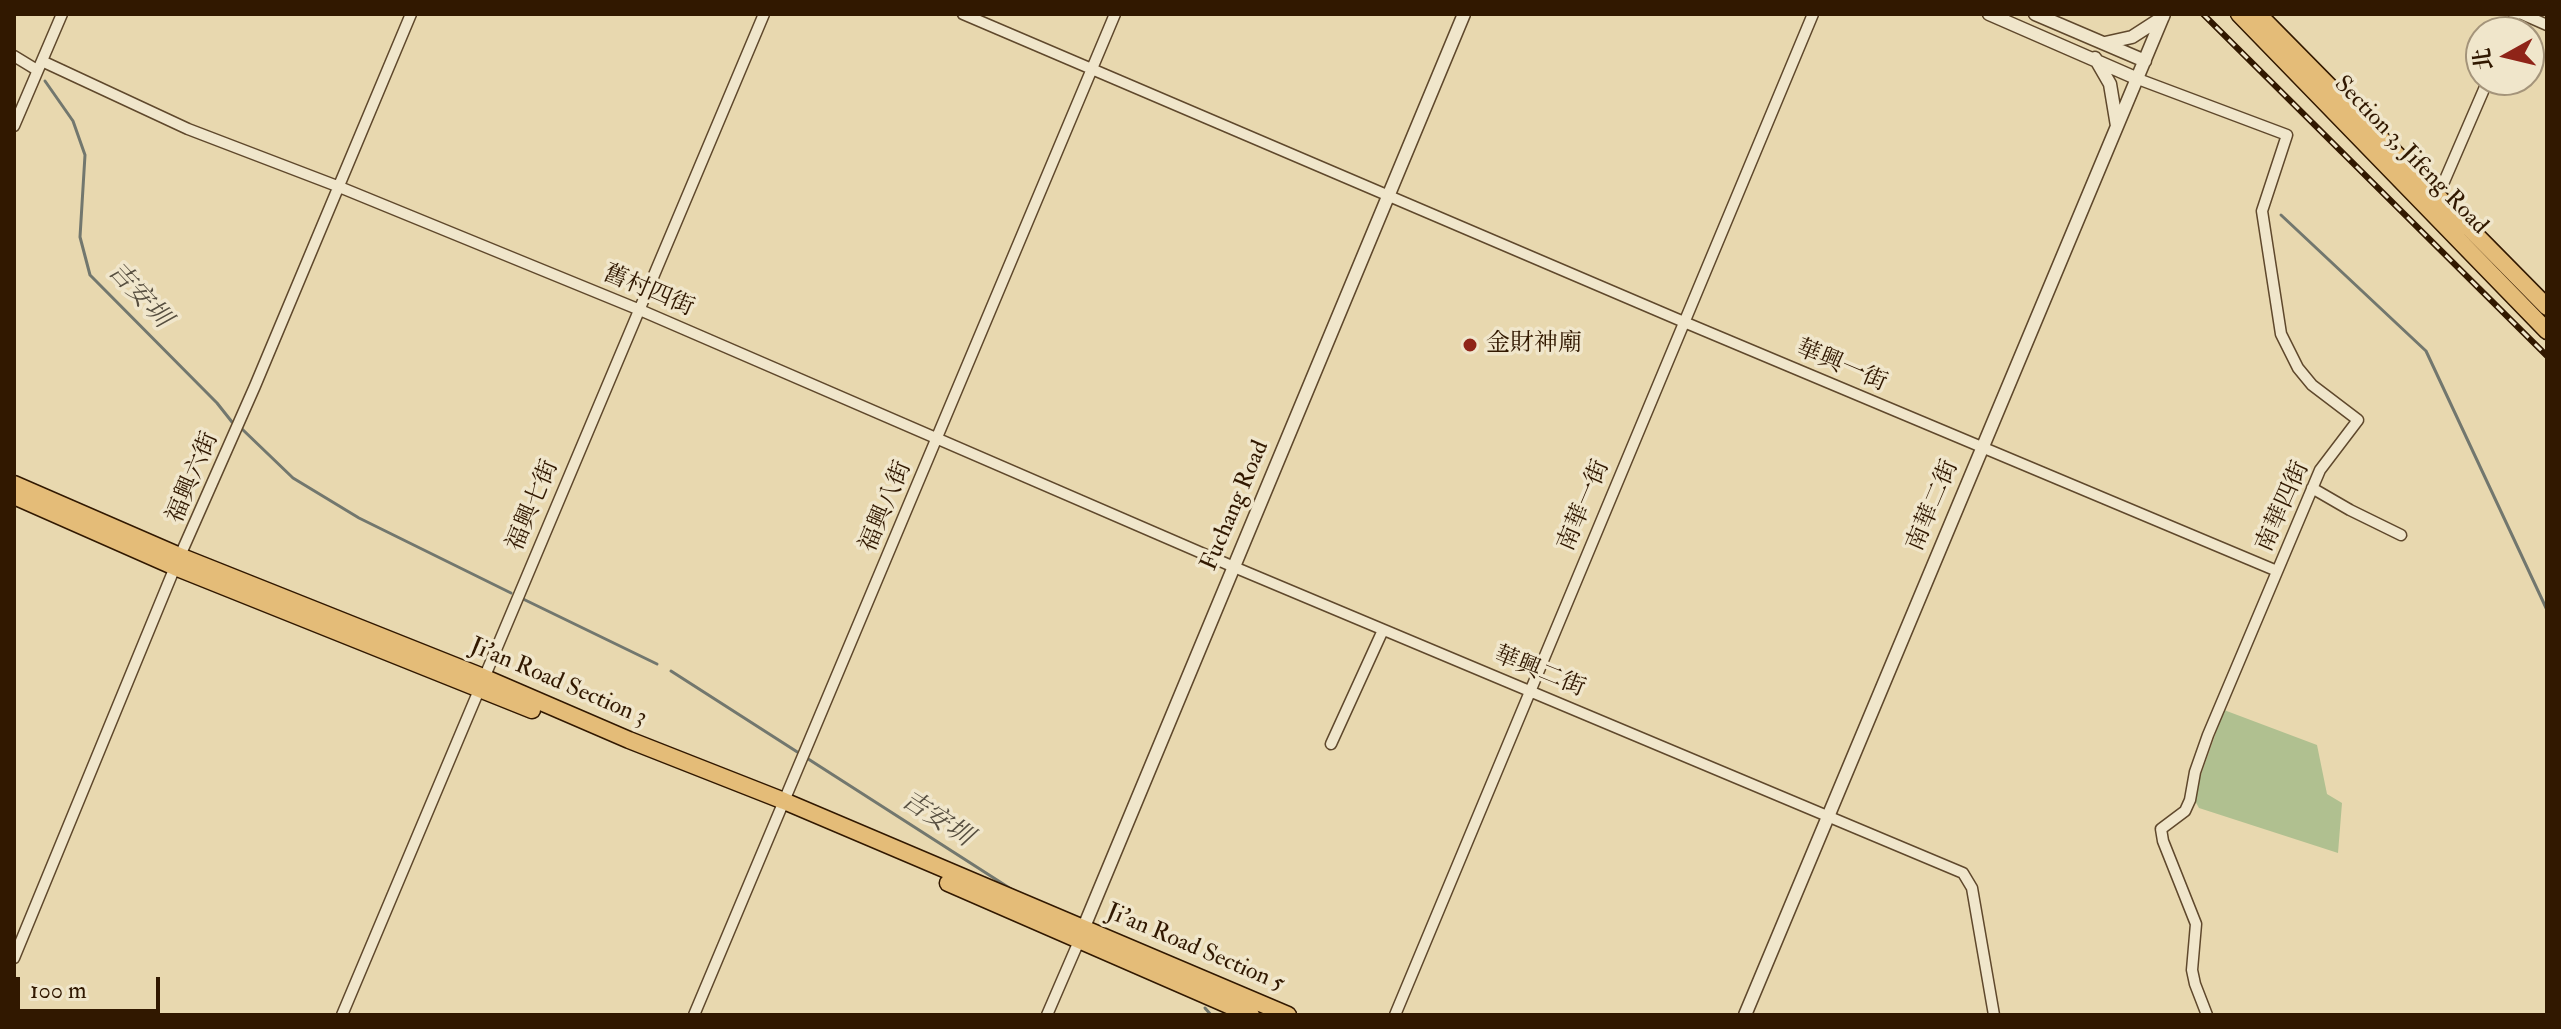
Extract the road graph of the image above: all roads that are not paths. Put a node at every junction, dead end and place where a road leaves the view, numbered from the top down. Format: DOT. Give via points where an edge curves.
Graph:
graph roads {
  1 [pos="62,14"];
  2 [pos="411,14"];
  3 [pos="764,14"];
  4 [pos="963,14"];
  5 [pos="1115,14"];
  6 [pos="1464,14"];
  7 [pos="1813,14"];
  8 [pos="1989,14"];
  9 [pos="2035,14"];
  10 [pos="2239,14"];
  11 [pos="2258,14"];
  12 [pos="2519,14"];
  13 [pos="2164,16"];
  14 [pos="2547,25"];
  15 [pos="2105,43"];
  16 [pos="14,56"];
  17 [pos="2095,58"];
  18 [pos="2145,61"];
  19 [pos="40,66"];
  20 [pos="1092,69"];
  21 [pos="2138,79"];
  22 [pos="2481,96"];
  23 [pos="14,126"];
  24 [pos="2117,126"];
  25 [pos="337,186"];
  26 [pos="1389,198"];
  27 [pos="2437,198"];
  28 [pos="2547,307"];
  29 [pos="640,310"];
  30 [pos="1684,322"];
  31 [pos="2547,331"];
  32 [pos="937,438"];
  33 [pos="1983,446"];
  34 [pos="14,484"];
  35 [pos="2312,488"];
  36 [pos="14,496"];
  37 [pos="2401,535"];
  38 [pos="178,562"];
  39 [pos="1234,567"];
  40 [pos="2277,571"];
  41 [pos="1383,630"];
  42 [pos="481,682"];
  43 [pos="1529,690"];
  44 [pos="1331,744"];
  45 [pos="782,805"];
  46 [pos="1829,815"];
  47 [pos="1081,934"];
  48 [pos="14,958"];
  49 [pos="342,1015"];
  50 [pos="694,1015"];
  51 [pos="1047,1015"];
  52 [pos="1251,1015"];
  53 [pos="1288,1015"];
  54 [pos="1395,1015"];
  55 [pos="1745,1015"];
  56 [pos="1994,1015"];
  57 [pos="2207,1015"];
  1 -- 19 [label="street"];
  2 -- 25 [label="street, 福興六街"];
  3 -- 29 [label="street, 福興七街"];
  4 -- 20 [label="street, 華興一街"];
  5 -- 20 [label="street, 福興八街"];
  6 -- 26 [label="street, Fuchang Road"];
  7 -- 30 [label="street, 南華一街"];
  8 -- 17 [label="street"];
  9 -- 15 [label="street"];
  10 -- 31 [label="main road, Section 3, Jifeng Road"];
  11 -- 27 [label="main road, Section 3, Jifeng Road"];
  12 -- 14 [label="street"];
  13 -- 15 [label="street" via="2132,37"];
  13 -- 18 [label="street, 南華二街"];
  15 -- 18 [label="street"];
  16 -- 19 [label="street, 舊村四街"];
  17 -- 21 [label="street"];
  17 -- 24 [label="street" via="2110,84"];
  18 -- 21 [label="street, 南華二街"];
  19 -- 23 [label="street"];
  19 -- 25 [label="street, 舊村四街"];
  20 -- 26 [label="street, 華興一街"];
  20 -- 32 [label="street, 福興八街"];
  21 -- 24 [label="street, 南華二街"];
  21 -- 35 [label="street, 南華四街" via="2287,135 2262,211 2281,334 2312,385 2358,420"];
  22 -- 27 [label="street"];
  24 -- 33 [label="street, 南華二街"];
  25 -- 29 [label="street, 舊村四街"];
  25 -- 38 [label="street, 福興六街"];
  26 -- 30 [label="street, 華興一街"];
  26 -- 39 [label="street, Fuchang Road"];
  27 -- 28 [label="main road, Section 3, Jifeng Road"];
  29 -- 32 [label="street, 舊村四街"];
  29 -- 42 [label="street, 福興七街"];
  30 -- 33 [label="street, 華興一街"];
  30 -- 43 [label="street, 南華一街"];
  32 -- 39 [label="street, 舊村四街"];
  32 -- 45 [label="street, 福興八街"];
  33 -- 40 [label="street, 華興一街"];
  33 -- 46 [label="street, 南華二街"];
  34 -- 38 [label="main road, Ji’an Road Section 3"];
  35 -- 37 [label="street"];
  35 -- 40 [label="street, 南華四街"];
  36 -- 38 [label="main road, Ji’an Road Section 3"];
  38 -- 42 [label="main road, Ji’an Road Section 3"];
  38 -- 48 [label="street, 福興六街"];
  39 -- 41 [label="street, 華興二街"];
  39 -- 47 [label="street, Fuchang Road"];
  40 -- 57 [label="street, 南華四街" via="2208,735 2190,800 2185,811 2161,829 2196,924 2192,970"];
  41 -- 43 [label="street, 華興二街"];
  41 -- 44 [label="street"];
  42 -- 45 [label="main road, Ji’an Road Section 3"];
  42 -- 49 [label="street, 福興七街"];
  43 -- 46 [label="street, 華興二街"];
  43 -- 54 [label="street, 南華一街"];
  45 -- 47 [label="main road, Ji’an Road Section 3"];
  45 -- 50 [label="street, 福興八街"];
  46 -- 55 [label="street, 南華二街"];
  46 -- 56 [label="street, 華興二街" via="1963,873 1972,888"];
  47 -- 51 [label="street, Fuchang Road"];
  47 -- 52 [label="main road, Ji’an Road Section 5"];
  47 -- 53 [label="main road, Ji’an Road Section 5"];
}
